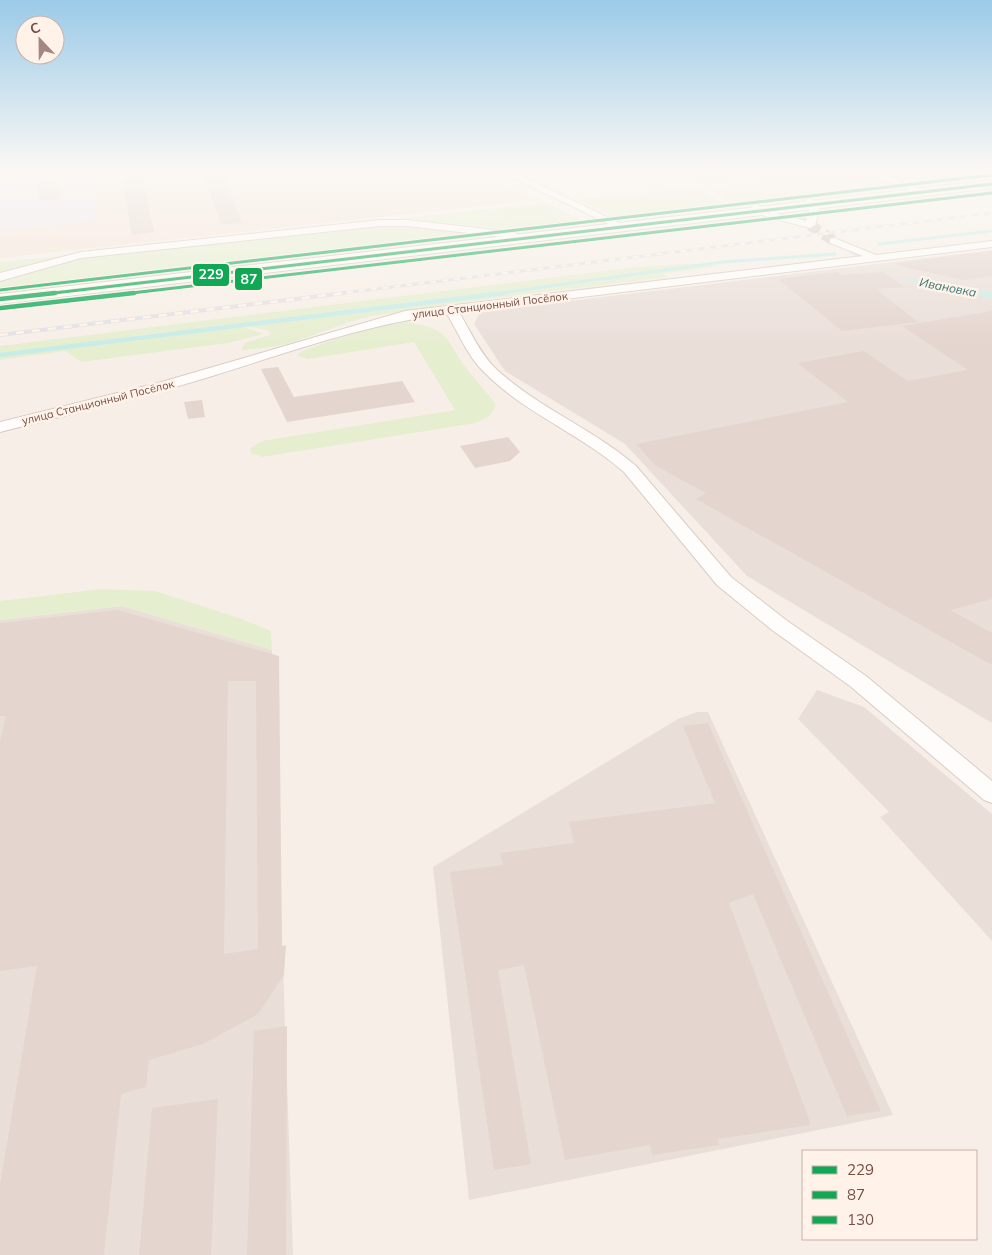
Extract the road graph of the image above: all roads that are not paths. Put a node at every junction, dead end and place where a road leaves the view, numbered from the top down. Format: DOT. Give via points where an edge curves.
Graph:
graph roads {
  1 [pos="319,230"];
  2 [pos="465,230"];
  3 [pos="571,230"];
  4 [pos="582,230"];
  5 [pos="513,235"];
  6 [pos="992,244"];
  7 [pos="875,259"];
  8 [pos="852,262"];
  9 [pos="0,277"];
  10 [pos="0,294"];
  11 [pos="0,299"];
  12 [pos="450,309"];
  13 [pos="0,427"];
  14 [pos="992,794"];
  1 -- 9 [label="street" via="81,255"];
  2 -- 5 [label="street"];
  3 -- 5 [label="street"];
  4 -- 11 [label="street"];
  5 -- 10 [label="street"];
  6 -- 7 [label="street, улица Станционный Посёлок"];
  7 -- 8 [label="street, улица Станционный Посёлок"];
  7 -- 8 [label="street" via="834,241 835,247"];
  8 -- 12 [label="street, улица Станционный Посёлок"];
  12 -- 13 [label="street, улица Станционный Посёлок" via="382,320 163,386"];
  12 -- 14 [label="street" via="487,368 512,390 613,454 630,469 724,581 779,626 858,681"];
}
